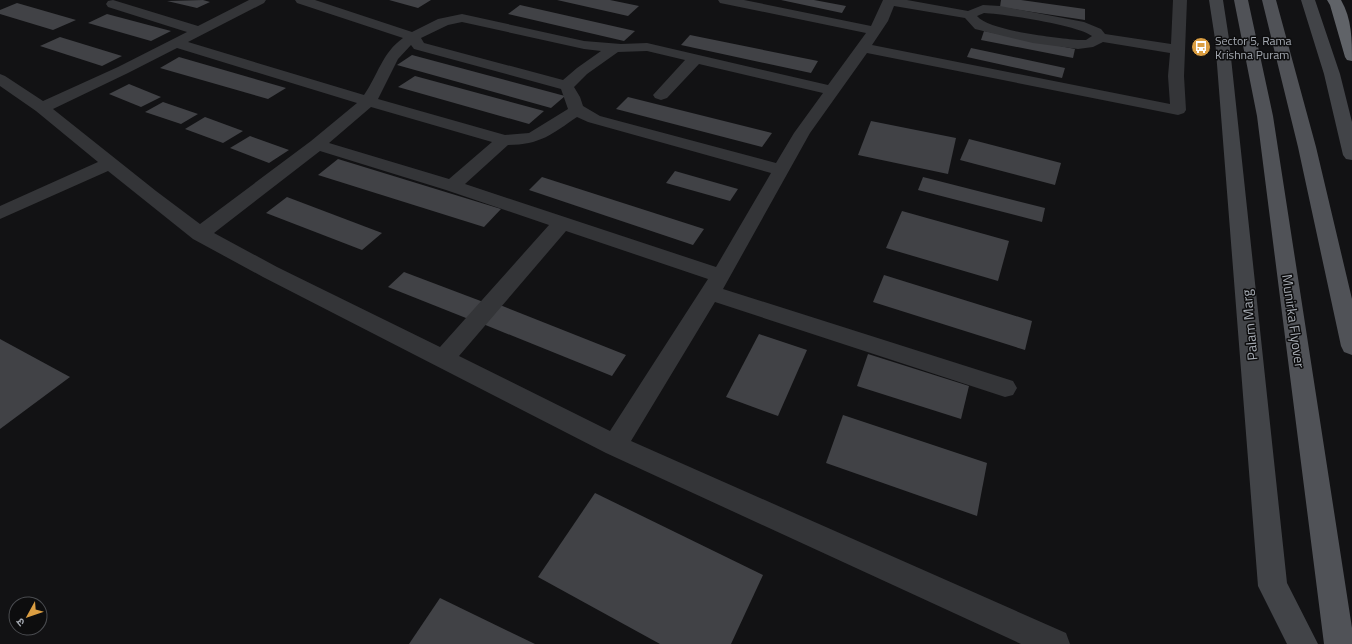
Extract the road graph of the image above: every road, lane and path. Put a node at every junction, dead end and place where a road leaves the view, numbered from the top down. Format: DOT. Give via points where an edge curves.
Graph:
graph roads {
  1 [pos="259,0"];
  2 [pos="302,0"];
  3 [pos="725,0"];
  4 [pos="1180,0"];
  5 [pos="1216,0"];
  6 [pos="1241,0"];
  7 [pos="1269,0"];
  8 [pos="1308,0"];
  9 [pos="1334,0"];
  10 [pos="890,1"];
  11 [pos="113,4"];
  12 [pos="970,15"];
  13 [pos="199,31"];
  14 [pos="874,31"];
  15 [pos="413,37"];
  16 [pos="1100,37"];
  17 [pos="176,43"];
  18 [pos="614,48"];
  19 [pos="863,48"];
  20 [pos="1178,50"];
  21 [pos="1352,56"];
  22 [pos="695,59"];
  23 [pos="0,79"];
  24 [pos="566,86"];
  25 [pos="833,91"];
  26 [pos="661,95"];
  27 [pos="9,96"];
  28 [pos="368,101"];
  29 [pos="42,108"];
  30 [pos="576,110"];
  31 [pos="504,140"];
  32 [pos="317,145"];
  33 [pos="1352,155"];
  34 [pos="110,163"];
  35 [pos="781,170"];
  36 [pos="452,186"];
  37 [pos="0,213"];
  38 [pos="563,222"];
  39 [pos="200,234"];
  40 [pos="716,285"];
  41 [pos="1352,346"];
  42 [pos="442,359"];
  43 [pos="1005,388"];
  44 [pos="615,445"];
  45 [pos="1055,644"];
  46 [pos="1303,644"];
  47 [pos="1339,644"];
  1 -- 13 [label="street"];
  2 -- 15 [label="street"];
  3 -- 14 [label="street"];
  4 -- 20 [label="street"];
  5 -- 46 [label="main road, Palam Marg" via="1222,39 1273,586"];
  6 -- 47 [label="main road, Munirka Flyover" via="1265,116"];
  7 -- 41 [label="main road" via="1308,147"];
  8 -- 33 [label="main road" via="1332,74"];
  9 -- 21 [label="highway"];
  10 -- 12 [label="street"];
  10 -- 14 [label="street"];
  11 -- 13 [label="street"];
  12 -- 16 [label="street" via="984,9 1000,10 1079,25 1096,32"];
  12 -- 16 [label="street" via="974,22 994,30 1068,44 1086,44"];
  13 -- 17 [label="street"];
  14 -- 19 [label="street"];
  15 -- 18 [label="street" via="445,21 462,18 566,42"];
  15 -- 24 [label="street" via="419,46"];
  15 -- 28 [label="street" via="391,58 375,93"];
  16 -- 20 [label="street"];
  17 -- 28 [label="street"];
  17 -- 29 [label="street"];
  18 -- 22 [label="street" via="647,47"];
  18 -- 24 [label="street"];
  19 -- 20 [label="street" via="1178,110"];
  19 -- 25 [label="street"];
  22 -- 25 [label="street"];
  22 -- 26 [label="street"];
  23 -- 27 [label="street"];
  24 -- 30 [label="street"];
  25 -- 35 [label="street" via="802,133"];
  27 -- 29 [label="street"];
  28 -- 31 [label="street"];
  28 -- 32 [label="street"];
  29 -- 34 [label="street"];
  30 -- 31 [label="street" via="535,137 525,140"];
  30 -- 35 [label="street" via="594,119"];
  31 -- 36 [label="street"];
  32 -- 36 [label="street"];
  32 -- 39 [label="street"];
  34 -- 37 [label="street"];
  34 -- 39 [label="street"];
  35 -- 40 [label="street"];
  36 -- 38 [label="street"];
  38 -- 40 [label="street"];
  38 -- 42 [label="street"];
  39 -- 42 [label="street"];
  40 -- 43 [label="street"];
  40 -- 44 [label="street"];
  42 -- 44 [label="street"];
  44 -- 45 [label="street"];
}
